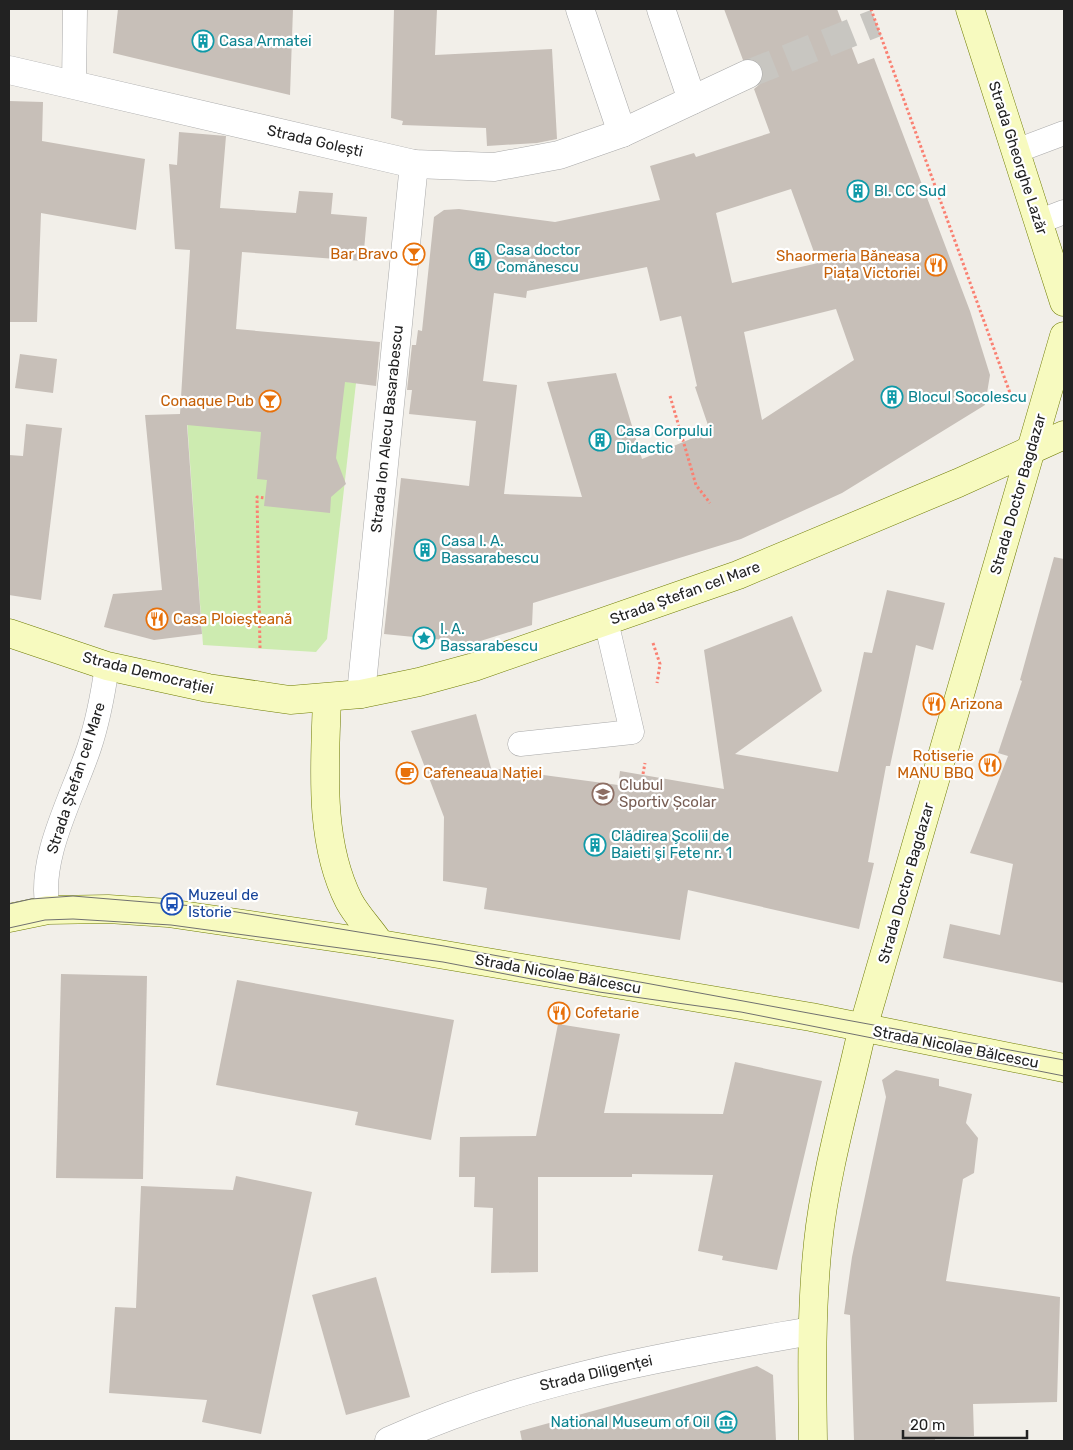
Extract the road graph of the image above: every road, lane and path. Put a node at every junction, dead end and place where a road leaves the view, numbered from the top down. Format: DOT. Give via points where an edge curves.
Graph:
graph roads {
  1 [pos="75,9"];
  2 [pos="580,9"];
  3 [pos="661,9"];
  4 [pos="871,9"];
  5 [pos="972,11"];
  6 [pos="9,70"];
  7 [pos="748,74"];
  8 [pos="74,85"];
  9 [pos="692,100"];
  10 [pos="622,133"];
  11 [pos="1064,133"];
  12 [pos="1016,151"];
  13 [pos="414,164"];
  14 [pos="1064,212"];
  15 [pos="1038,222"];
  16 [pos="1064,302"];
  17 [pos="1064,336"];
  18 [pos="1010,394"];
  19 [pos="670,396"];
  20 [pos="1064,435"];
  21 [pos="1031,450"];
  22 [pos="265,498"];
  23 [pos="710,503"];
  24 [pos="606,621"];
  25 [pos="9,633"];
  26 [pos="260,648"];
  27 [pos="107,666"];
  28 [pos="361,694"];
  29 [pos="327,698"];
  30 [pos="290,700"];
  31 [pos="520,744"];
  32 [pos="48,910"];
  33 [pos="9,918"];
  34 [pos="380,944"];
  35 [pos="863,1028"];
  36 [pos="1064,1068"];
  37 [pos="811,1331"];
  38 [pos="389,1441"];
  39 [pos="813,1441"];
  1 -- 8 [label="lane"];
  2 -- 10 [label="street"];
  3 -- 9 [label="street"];
  4 -- 18 [label="path"];
  5 -- 12 [label="main road, Strada Gheorghe Lazăr"];
  6 -- 8 [label="street, Strada Golești"];
  7 -- 9 [label="street, Strada Golești"];
  8 -- 13 [label="street, Strada Golești"];
  9 -- 10 [label="street, Strada Golești"];
  10 -- 13 [label="street, Strada Golești" via="559,155 494,167"];
  11 -- 12 [label="lane"];
  12 -- 15 [label="main road, Strada Gheorghe Lazăr"];
  13 -- 28 [label="street, Strada Ion Alecu Basarabescu"];
  14 -- 15 [label="lane"];
  15 -- 16 [label="main road, Strada Gheorghe Lazăr"];
  17 -- 21 [label="main road, Strada Doctor Bagdazar"];
  19 -- 23 [label="path" via="696,485"];
  20 -- 21 [label="main road, Strada Ștefan cel Mare"];
  21 -- 24 [label="main road, Strada Ștefan cel Mare" via="738,575"];
  21 -- 35 [label="main road, Strada Doctor Bagdazar"];
  22 -- 26 [label="path" via="257,497"];
  24 -- 28 [label="main road, Strada Ștefan cel Mare" via="474,667"];
  24 -- 31 [label="lane" via="632,732"];
  25 -- 27 [label="main road, Strada Democrației"];
  27 -- 30 [label="main road, Strada Democrației" via="208,688"];
  27 -- 32 [label="lane, Strada Ștefan cel Mare" via="89,747 52,849 45,898"];
  28 -- 29 [label="main road, Strada Ștefan cel Mare"];
  29 -- 30 [label="main road, Strada Ștefan cel Mare"];
  29 -- 34 [label="main road" via="326,803 333,856 349,901"];
  32 -- 33 [label="main road"];
  32 -- 34 [label="main road, Strada Nicolae Bălcescu" via="168,913"];
  34 -- 35 [label="main road, Strada Nicolae Bălcescu"];
  35 -- 36 [label="main road, Strada Nicolae Bălcescu"];
  35 -- 37 [label="main road, Strada Doctor Bagdazar" via="836,1144 818,1242"];
  37 -- 38 [label="street, Strada Diligenței" via="663,1357 549,1382 440,1418"];
  37 -- 39 [label="main road, Strada Doctor Bagdazar"];
}
